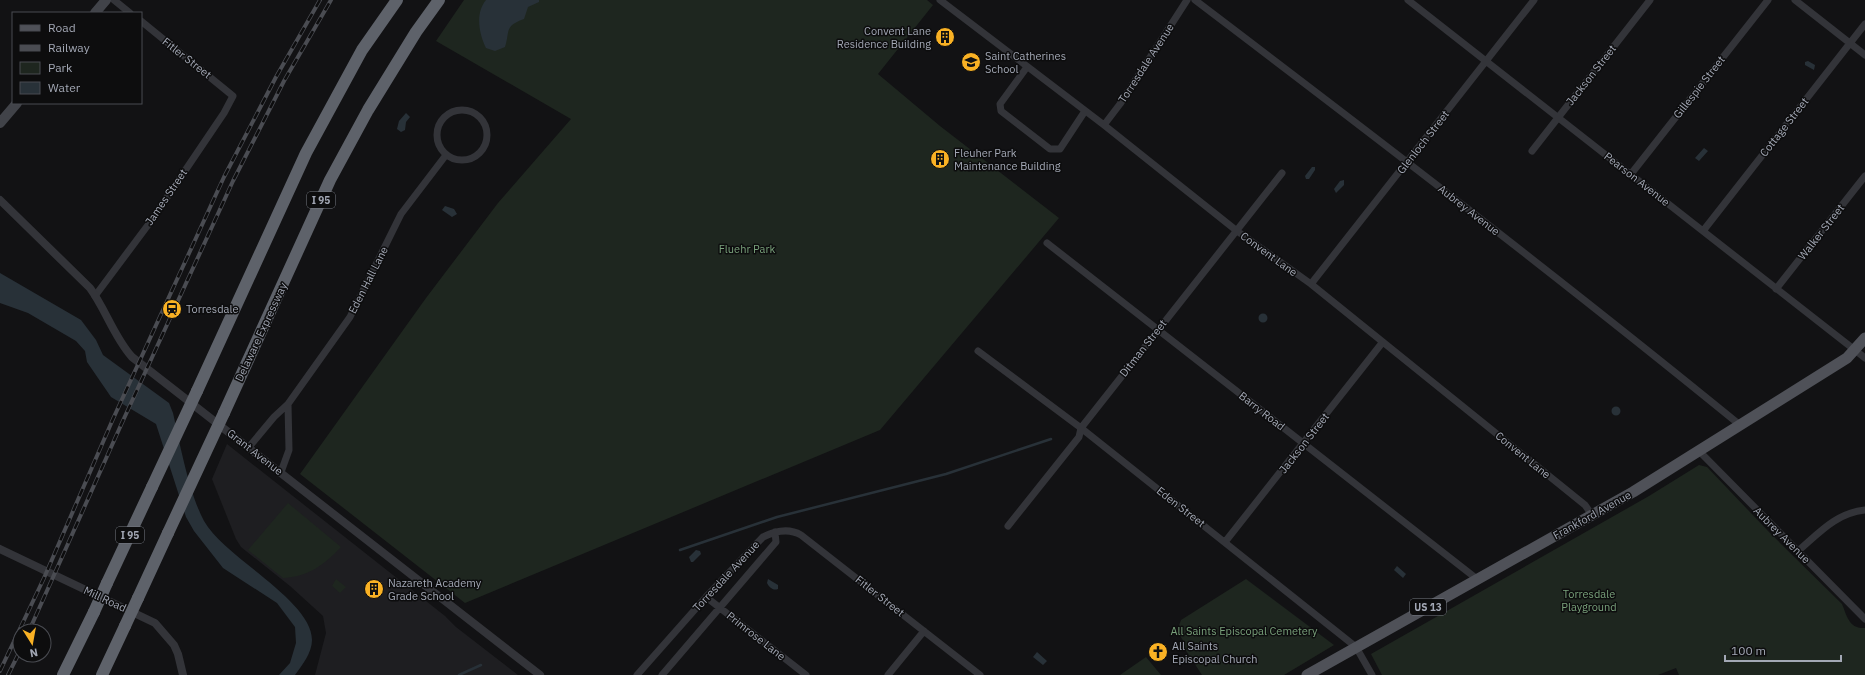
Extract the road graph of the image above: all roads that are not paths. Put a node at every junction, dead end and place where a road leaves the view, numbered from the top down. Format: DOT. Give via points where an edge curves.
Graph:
graph roads {
  1 [pos="106,0"];
  2 [pos="114,0"];
  3 [pos="397,0"];
  4 [pos="439,0"];
  5 [pos="940,0"];
  6 [pos="1188,0"];
  7 [pos="1195,0"];
  8 [pos="1534,0"];
  9 [pos="1650,0"];
  10 [pos="1768,0"];
  11 [pos="1795,0"];
  12 [pos="1413,1"];
  13 [pos="96,12"];
  14 [pos="129,12"];
  15 [pos="142,22"];
  16 [pos="1865,24"];
  17 [pos="1850,43"];
  18 [pos="1865,55"];
  19 [pos="1486,61"];
  20 [pos="1027,67"];
  21 [pos="233,96"];
  22 [pos="16,104"];
  23 [pos="1086,111"];
  24 [pos="1558,117"];
  25 [pos="0,123"];
  26 [pos="1104,125"];
  27 [pos="1532,151"];
  28 [pos="446,155"];
  29 [pos="1407,162"];
  30 [pos="1282,173"];
  31 [pos="1631,174"];
  32 [pos="1865,176"];
  33 [pos="0,200"];
  34 [pos="1237,231"];
  35 [pos="1703,231"];
  36 [pos="1047,243"];
  37 [pos="1311,284"];
  38 [pos="1776,289"];
  39 [pos="95,296"];
  40 [pos="1158,329"];
  41 [pos="1865,338"];
  42 [pos="1382,343"];
  43 [pos="978,350"];
  44 [pos="1856,351"];
  45 [pos="1865,358"];
  46 [pos="288,404"];
  47 [pos="1740,425"];
  48 [pos="1081,428"];
  49 [pos="1304,444"];
  50 [pos="249,446"];
  51 [pos="1699,450"];
  52 [pos="281,472"];
  53 [pos="1865,510"];
  54 [pos="1592,515"];
  55 [pos="1008,526"];
  56 [pos="775,532"];
  57 [pos="1225,542"];
  58 [pos="0,549"];
  59 [pos="1798,552"];
  60 [pos="1477,579"];
  61 [pos="706,597"];
  62 [pos="719,606"];
  63 [pos="1865,619"];
  64 [pos="924,631"];
  65 [pos="1356,647"];
  66 [pos="63,675"];
  67 [pos="102,675"];
  68 [pos="183,675"];
  69 [pos="540,675"];
  70 [pos="637,675"];
  71 [pos="662,675"];
  72 [pos="806,675"];
  73 [pos="888,675"];
  74 [pos="980,675"];
  75 [pos="1307,675"];
  76 [pos="1372,675"];
  1 -- 13 [label="main road"];
  2 -- 14 [label="street"];
  3 -- 66 [label="highway, I 95, bridge" via="362,50 306,153"];
  4 -- 67 [label="highway, Delaware Expressway / I 95, bridge" via="416,32 372,104 330,180"];
  5 -- 20 [label="street, Convent Lane"];
  6 -- 26 [label="street, Torresdale Avenue"];
  7 -- 29 [label="street, Aubrey Avenue"];
  8 -- 19 [label="street, Glenloch Street"];
  9 -- 24 [label="street, Jackson Street"];
  10 -- 31 [label="street, Gillespie Street"];
  11 -- 17 [label="street"];
  12 -- 19 [label="street, Pearson Avenue"];
  15 -- 21 [label="street, Fitler Street"];
  16 -- 17 [label="street, Cottage Street"];
  17 -- 18 [label="street"];
  17 -- 35 [label="street, Cottage Street"];
  19 -- 24 [label="street, Pearson Avenue"];
  19 -- 29 [label="street, Glenloch Street"];
  20 -- 23 [label="street, Convent Lane"];
  20 -- 23 [label="street" via="999,108 1050,149 1060,149"];
  21 -- 39 [label="street, James Street" via="151,221"];
  22 -- 25 [label="main road"];
  23 -- 26 [label="street, Convent Lane"];
  24 -- 27 [label="street, Jackson Street"];
  24 -- 31 [label="street, Pearson Avenue"];
  26 -- 34 [label="street, Convent Lane"];
  28 -- 28 [label="street" via="461,160 472,159 480,153 486,144 488,133 485,123 478,115 468,110 458,110 444,117 438,126 436,137"];
  28 -- 46 [label="street, Eden Hall Lane" via="401,214 350,317"];
  29 -- 37 [label="street, Glenloch Street"];
  29 -- 47 [label="street, Aubrey Avenue" via="1612,321"];
  30 -- 34 [label="street, Ditman Street"];
  31 -- 35 [label="street, Pearson Avenue"];
  32 -- 38 [label="street, Walker Street"];
  33 -- 39 [label="street, Grant Avenue" via="82,280"];
  34 -- 37 [label="street, Convent Lane"];
  34 -- 40 [label="street, Ditman Street"];
  35 -- 38 [label="street, Pearson Avenue"];
  36 -- 40 [label="street, Barry Road"];
  37 -- 42 [label="street, Convent Lane"];
  38 -- 44 [label="street, Pearson Avenue"];
  39 -- 50 [label="street, Grant Avenue" via="132,357"];
  40 -- 48 [label="street, Ditman Street"];
  40 -- 49 [label="street, Barry Road"];
  41 -- 44 [label="main road, Frankford Avenue / US 13"];
  42 -- 49 [label="street, Jackson Street"];
  42 -- 54 [label="street, Convent Lane" via="1585,505"];
  43 -- 48 [label="street, Eden Street"];
  44 -- 45 [label="street, Pearson Avenue"];
  44 -- 47 [label="main road, Frankford Avenue / US 13"];
  46 -- 50 [label="street, Eden Hall Lane"];
  46 -- 52 [label="street" via="289,450"];
  47 -- 51 [label="main road, Frankford Avenue / US 13"];
  48 -- 55 [label="street, Ditman Street" via="1079,437"];
  48 -- 57 [label="street, Eden Street"];
  49 -- 57 [label="street, Jackson Street"];
  49 -- 60 [label="street, Barry Road"];
  50 -- 52 [label="street, Grant Avenue"];
  51 -- 54 [label="main road, Frankford Avenue / US 13"];
  51 -- 59 [label="street, Aubrey Avenue"];
  52 -- 69 [label="street, Grant Avenue"];
  53 -- 59 [label="street" via="1855,511 1830,523"];
  54 -- 60 [label="main road, Frankford Avenue / US 13"];
  56 -- 61 [label="street, Torresdale Avenue" via="763,537"];
  56 -- 62 [label="street, Torresdale Avenue" via="776,542"];
  56 -- 64 [label="street, Fitler Street" via="794,531 801,535"];
  57 -- 65 [label="street, Eden Street"];
  58 -- 68 [label="street, Mill Road" via="155,623 174,645"];
  59 -- 63 [label="street, Aubrey Avenue"];
  60 -- 65 [label="main road, Frankford Avenue / US 13"];
  61 -- 62 [label="street, Primrose Lane"];
  61 -- 70 [label="street, Torresdale Avenue"];
  62 -- 71 [label="street, Torresdale Avenue"];
  62 -- 72 [label="street, Primrose Lane"];
  64 -- 73 [label="street"];
  64 -- 74 [label="street, Fitler Street"];
  65 -- 75 [label="main road, Frankford Avenue / US 13"];
  65 -- 76 [label="street, Eden Street"];
}
